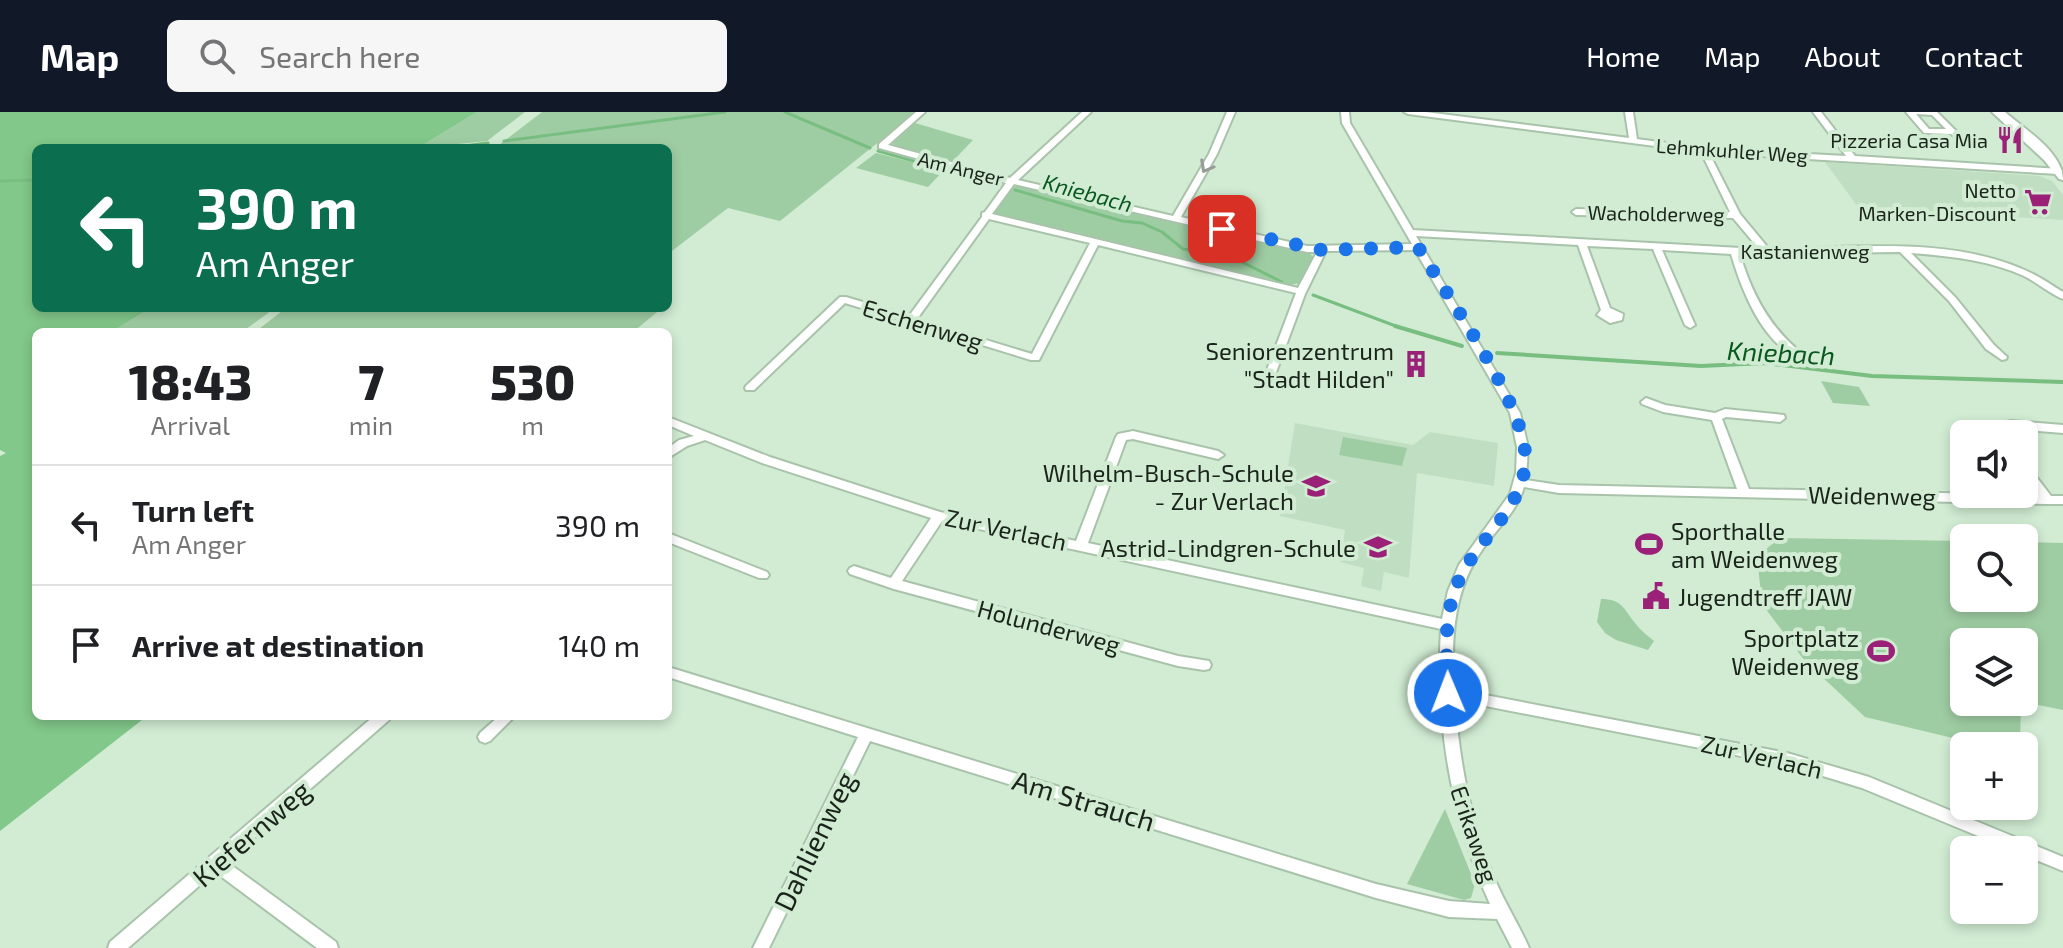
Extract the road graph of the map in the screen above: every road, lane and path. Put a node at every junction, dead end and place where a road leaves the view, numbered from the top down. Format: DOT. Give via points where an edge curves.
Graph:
graph roads {
  1 [pos="921,112"];
  2 [pos="1087,112"];
  3 [pos="1231,112"];
  4 [pos="1345,112"];
  5 [pos="1408,112"];
  6 [pos="1629,112"];
  7 [pos="1817,112"];
  8 [pos="1910,112"];
  9 [pos="1916,112"];
  10 [pos="1998,112"];
  11 [pos="1633,141"];
  12 [pos="1704,150"];
  13 [pos="1852,158"];
  14 [pos="2061,173"];
  15 [pos="1012,181"];
  16 [pos="1576,212"];
  17 [pos="985,215"];
  18 [pos="1736,215"];
  19 [pos="1176,218"];
  20 [pos="1410,233"];
  21 [pos="1096,241"];
  22 [pos="1581,242"];
  23 [pos="1656,246"];
  24 [pos="1418,247"];
  25 [pos="1322,250"];
  26 [pos="1735,251"];
  27 [pos="1766,251"];
  28 [pos="1904,251"];
  29 [pos="1302,292"];
  30 [pos="2063,296"];
  31 [pos="1606,310"];
  32 [pos="911,320"];
  33 [pos="1690,325"];
  34 [pos="1795,353"];
  35 [pos="2002,357"];
  36 [pos="1274,386"];
  37 [pos="750,388"];
  38 [pos="1646,402"];
  39 [pos="1716,417"];
  40 [pos="1780,418"];
  41 [pos="672,423"];
  42 [pos="2038,427"];
  43 [pos="2063,429"];
  44 [pos="702,437"];
  45 [pos="672,451"];
  46 [pos="1218,455"];
  47 [pos="1522,483"];
  48 [pos="2038,487"];
  49 [pos="1744,492"];
  50 [pos="2048,500"];
  51 [pos="2063,500"];
  52 [pos="939,516"];
  53 [pos="672,539"];
  54 [pos="1081,545"];
  55 [pos="854,571"];
  56 [pos="763,575"];
  57 [pos="894,584"];
  58 [pos="1447,625"];
  59 [pos="1204,665"];
  60 [pos="672,673"];
  61 [pos="1448,693"];
  62 [pos="379,720"];
  63 [pos="504,720"];
  64 [pos="867,733"];
  65 [pos="485,737"];
  66 [pos="216,863"];
  67 [pos="2063,864"];
  68 [pos="1503,912"];
  69 [pos="116,948"];
  70 [pos="330,948"];
  71 [pos="761,948"];
  72 [pos="1521,948"];
  1 -- 15 [label="street, Am Anger" via="882,146"];
  2 -- 15 [label="street"];
  3 -- 19 [label="street, one-way"];
  4 -- 20 [label="street" via="1346,123"];
  5 -- 11 [label="street, Lehmkuhler Weg"];
  6 -- 11 [label="street"];
  7 -- 13 [label="street"];
  8 -- 9 [label="street" via="1927,131 1955,134 1934,113"];
  10 -- 14 [label="main road"];
  11 -- 12 [label="street, Lehmkuhler Weg"];
  12 -- 13 [label="street, Lehmkuhler Weg"];
  12 -- 18 [label="street"];
  13 -- 14 [label="street, Lehmkuhler Weg"];
  15 -- 17 [label="street"];
  15 -- 19 [label="street, Am Anger"];
  16 -- 18 [label="street, Wacholderweg"];
  17 -- 21 [label="street, Am Anger"];
  17 -- 32 [label="street"];
  18 -- 27 [label="street"];
  19 -- 25 [label="street, Am Anger"];
  20 -- 22 [label="street, Kastanienweg"];
  20 -- 24 [label="street"];
  21 -- 29 [label="street, Am Anger"];
  21 -- 32 [label="street, Eschenweg" via="1035,358"];
  22 -- 23 [label="street, Kastanienweg"];
  22 -- 31 [label="street"];
  23 -- 26 [label="street, Kastanienweg"];
  23 -- 33 [label="street"];
  24 -- 25 [label="street, Am Anger"];
  24 -- 47 [label="street" via="1515,413 1525,454"];
  25 -- 29 [label="street"];
  26 -- 27 [label="street, Kastanienweg"];
  26 -- 34 [label="street" via="1753,304 1782,344"];
  27 -- 28 [label="street, Kastanienweg"];
  28 -- 30 [label="street, Kastanienweg" via="1967,256 2025,273"];
  28 -- 35 [label="street"];
  29 -- 36 [label="street" via="1270,375"];
  32 -- 37 [label="street, Eschenweg" via="843,299"];
  38 -- 39 [label="street"];
  39 -- 40 [label="street" via="1725,413"];
  39 -- 49 [label="street"];
  41 -- 44 [label="street, Zur Verlach"];
  42 -- 43 [label="street"];
  44 -- 45 [label="street"];
  44 -- 52 [label="street, Zur Verlach"];
  46 -- 54 [label="street" via="1122,437"];
  47 -- 49 [label="street, Weidenweg" via="1559,489"];
  47 -- 58 [label="street, Erikaweg" via="1468,560 1454,590"];
  48 -- 50 [label="street"];
  49 -- 50 [label="street, Weidenweg"];
  50 -- 51 [label="street, Weidenweg"];
  52 -- 54 [label="street, Zur Verlach"];
  52 -- 57 [label="street"];
  53 -- 56 [label="street"];
  54 -- 58 [label="street, Zur Verlach"];
  55 -- 57 [label="street, Holunderweg"];
  57 -- 59 [label="street, Holunderweg"];
  58 -- 61 [label="street, Erikaweg"];
  60 -- 64 [label="street, Am Strauch"];
  61 -- 67 [label="street, Zur Verlach" via="1787,759 1864,782"];
  61 -- 68 [label="street, Erikaweg" via="1461,806"];
  62 -- 66 [label="street, Kiefernweg"];
  63 -- 65 [label="street"];
  64 -- 68 [label="street, Am Strauch" via="1376,891 1449,909"];
  64 -- 71 [label="street, Dahlienweg"];
  66 -- 69 [label="street, Kiefernweg"];
  66 -- 70 [label="street"];
  68 -- 72 [label="street, Erikaweg"];
}
